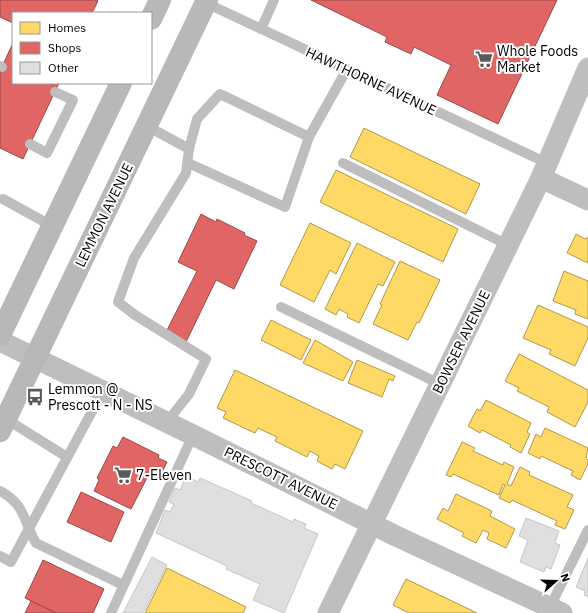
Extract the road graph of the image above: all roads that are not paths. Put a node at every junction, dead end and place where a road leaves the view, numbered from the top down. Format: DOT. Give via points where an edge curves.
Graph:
graph roads {
  1 [pos="160,0"];
  2 [pos="274,0"];
  3 [pos="203,1"];
  4 [pos="152,17"];
  5 [pos="261,29"];
  6 [pos="588,68"];
  7 [pos="346,69"];
  8 [pos="120,84"];
  9 [pos="55,92"];
  10 [pos="147,126"];
  11 [pos="309,137"];
  12 [pos="30,144"];
  13 [pos="189,149"];
  14 [pos="188,163"];
  15 [pos="343,164"];
  16 [pos="544,171"];
  17 [pos="3,199"];
  18 [pos="588,200"];
  19 [pos="52,226"];
  20 [pos="508,245"];
  21 [pos="281,307"];
  22 [pos="0,335"];
  23 [pos="0,341"];
  24 [pos="35,359"];
  25 [pos="440,384"];
  26 [pos="103,391"];
  27 [pos="167,422"];
  28 [pos="3,425"];
  29 [pos="193,435"];
  30 [pos="67,457"];
  31 [pos="0,491"];
  32 [pos="371,524"];
  33 [pos="28,529"];
  34 [pos="588,530"];
  35 [pos="0,556"];
  36 [pos="124,585"];
  37 [pos="553,611"];
  38 [pos="111,613"];
  39 [pos="328,613"];
  1 -- 4 [label="main road"];
  2 -- 5 [label="lane"];
  3 -- 5 [label="lane, HAWTHORNE AVENUE"];
  3 -- 10 [label="main road, LEMMON AVENUE"];
  5 -- 7 [label="lane, HAWTHORNE AVENUE"];
  6 -- 16 [label="street, BOWSER AVENUE"];
  7 -- 11 [label="lane"];
  7 -- 16 [label="lane, HAWTHORNE AVENUE"];
  8 -- 19 [label="main road"];
  9 -- 12 [label="lane" via="73,100 47,153"];
  10 -- 13 [label="lane"];
  10 -- 24 [label="main road, LEMMON AVENUE"];
  11 -- 13 [label="lane" via="220,94 197,119"];
  11 -- 14 [label="lane" via="285,206"];
  13 -- 14 [label="lane"];
  14 -- 27 [label="lane" via="186,173 134,258 118,302 206,359 189,394"];
  15 -- 20 [label="lane"];
  16 -- 18 [label="street, HAWTHORNE AVENUE"];
  16 -- 20 [label="street, BOWSER AVENUE"];
  17 -- 19 [label="lane"];
  19 -- 22 [label="main road"];
  20 -- 25 [label="street, BOWSER AVENUE"];
  21 -- 25 [label="lane"];
  23 -- 24 [label="street, PRESCOTT AVENUE"];
  24 -- 26 [label="street, PRESCOTT AVENUE"];
  24 -- 28 [label="main road, LEMMON AVENUE"];
  25 -- 32 [label="street, BOWSER AVENUE"];
  26 -- 27 [label="street, PRESCOTT AVENUE"];
  26 -- 30 [label="lane"];
  27 -- 29 [label="street, PRESCOTT AVENUE"];
  28 -- 30 [label="lane"];
  29 -- 32 [label="street, PRESCOTT AVENUE"];
  29 -- 36 [label="lane"];
  30 -- 33 [label="lane"];
  31 -- 33 [label="lane" via="12,497 20,507"];
  32 -- 37 [label="street, PRESCOTT AVENUE"];
  32 -- 39 [label="street, BOWSER AVENUE"];
  33 -- 35 [label="lane" via="11,562"];
  33 -- 36 [label="lane" via="36,543"];
  34 -- 37 [label="lane"];
  36 -- 38 [label="lane"];
}
